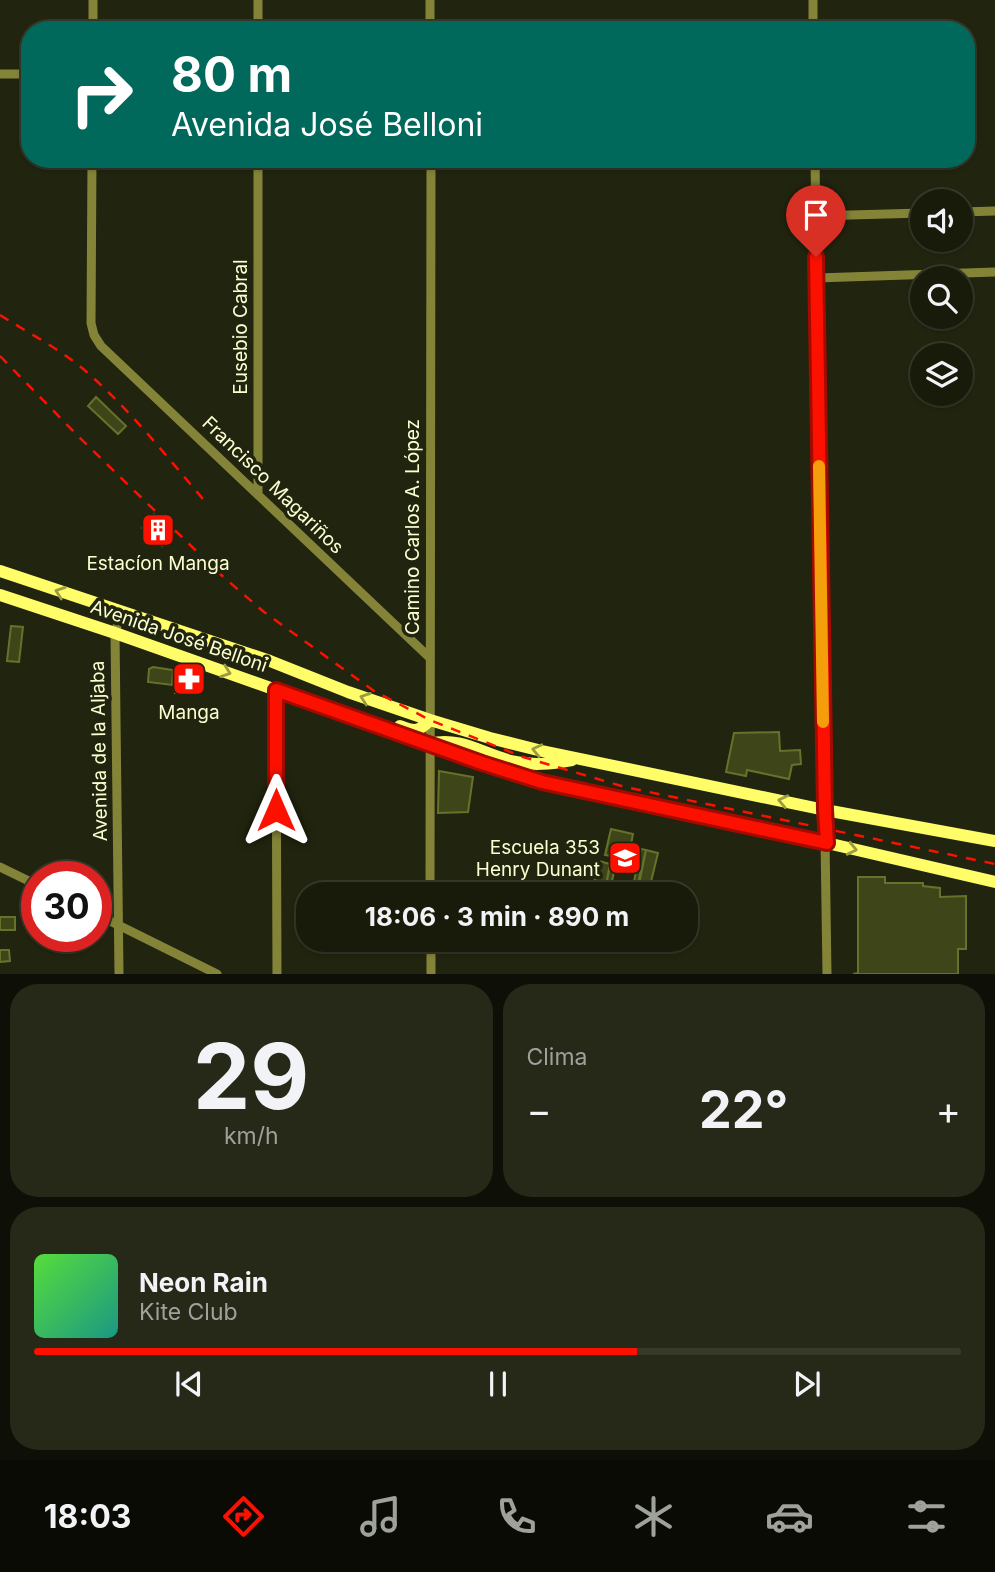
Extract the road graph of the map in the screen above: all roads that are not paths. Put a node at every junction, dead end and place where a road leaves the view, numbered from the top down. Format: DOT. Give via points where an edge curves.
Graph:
graph roads {
  1 [pos="93,0"];
  2 [pos="258,0"];
  3 [pos="430,0"];
  4 [pos="813,0"];
  5 [pos="93,21"];
  6 [pos="258,21"];
  7 [pos="430,21"];
  8 [pos="813,21"];
  9 [pos="0,74"];
  10 [pos="21,74"];
  11 [pos="92,168"];
  12 [pos="258,168"];
  13 [pos="430,168"];
  14 [pos="815,168"];
  15 [pos="995,211"];
  16 [pos="973,212"];
  17 [pos="910,213"];
  18 [pos="815,216"];
  19 [pos="995,272"];
  20 [pos="817,278"];
  21 [pos="258,495"];
  22 [pos="0,571"];
  23 [pos="0,580"];
  24 [pos="24,580"];
  25 [pos="0,594"];
  26 [pos="121,613"];
  27 [pos="115,633"];
  28 [pos="430,658"];
  29 [pos="276,690"];
  30 [pos="331,710"];
  31 [pos="430,720"];
  32 [pos="430,744"];
  33 [pos="580,759"];
  34 [pos="825,810"];
  35 [pos="995,841"];
  36 [pos="827,843"];
  37 [pos="0,867"];
  38 [pos="21,877"];
  39 [pos="430,882"];
  40 [pos="995,882"];
  41 [pos="112,922"];
  42 [pos="118,925"];
  43 [pos="430,952"];
  44 [pos="119,974"];
  45 [pos="217,974"];
  46 [pos="277,974"];
  47 [pos="431,974"];
  48 [pos="827,974"];
  1 -- 5 [label="street"];
  2 -- 6 [label="street"];
  3 -- 7 [label="street"];
  4 -- 8 [label="street"];
  9 -- 10 [label="street"];
  11 -- 21 [label="street, Francisco Magariños" via="94,335"];
  12 -- 21 [label="street, Eusebio Cabral"];
  13 -- 28 [label="street, Camino Carlos A. López"];
  14 -- 18 [label="street"];
  15 -- 16 [label="street"];
  17 -- 18 [label="street"];
  18 -- 20 [label="street"];
  19 -- 20 [label="street"];
  20 -- 34 [label="street"];
  21 -- 28 [label="street, Francisco Magariños"];
  22 -- 24 [label="main road, Avenida José Belloni"];
  23 -- 24 [label="main road"];
  26 -- 24 [label="main road, Avenida José Belloni, one-way"];
  25 -- 27 [label="main road, Avenida José Belloni"];
  26 -- 27 [label="street, Avenida de la Aljaba"];
  31 -- 26 [label="main road, Avenida José Belloni, one-way"];
  27 -- 29 [label="main road, Avenida José Belloni, one-way"];
  27 -- 42 [label="street, Avenida de la Aljaba"];
  28 -- 31 [label="street, Camino Carlos A. López"];
  29 -- 30 [label="main road, Avenida José Belloni"];
  29 -- 46 [label="street"];
  30 -- 31 [label="main road" via="353,709 412,731"];
  30 -- 32 [label="main road, Avenida José Belloni"];
  31 -- 32 [label="street, Camino Carlos A. López"];
  33 -- 31 [label="main road, Avenida José Belloni, one-way"];
  32 -- 33 [label="main road" via="454,741 527,764"];
  32 -- 36 [label="main road, Avenida José Belloni" via="542,782"];
  32 -- 39 [label="street, Camino Carlos A. López"];
  34 -- 33 [label="main road, Avenida José Belloni, one-way"];
  34 -- 35 [label="main road, Avenida José Belloni"];
  34 -- 36 [label="street"];
  36 -- 40 [label="main road, Avenida José Belloni, one-way"];
  36 -- 48 [label="street"];
  37 -- 38 [label="street"];
  41 -- 42 [label="street"];
  42 -- 44 [label="street, Avenida de la Aljaba"];
  42 -- 45 [label="street"];
  43 -- 47 [label="street"];
}
